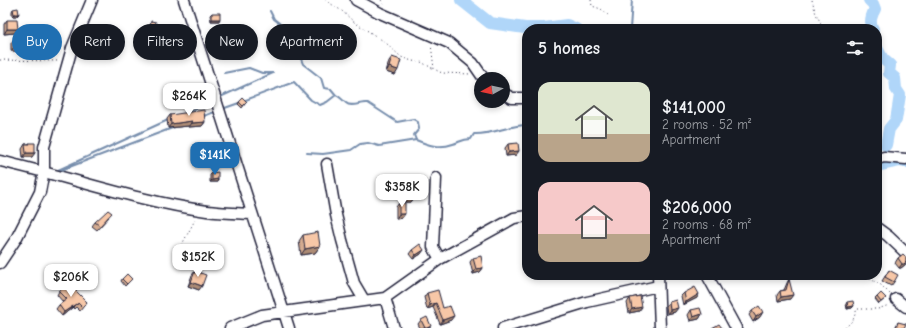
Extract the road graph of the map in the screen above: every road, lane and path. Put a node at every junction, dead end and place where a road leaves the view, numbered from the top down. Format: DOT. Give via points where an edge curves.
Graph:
graph roads {
  1 [pos="92,0"];
  2 [pos="184,0"];
  3 [pos="325,0"];
  4 [pos="356,0"];
  5 [pos="591,0"];
  6 [pos="812,0"];
  7 [pos="608,15"];
  8 [pos="822,24"];
  9 [pos="431,35"];
  10 [pos="0,60"];
  11 [pos="69,61"];
  12 [pos="434,69"];
  13 [pos="479,72"];
  14 [pos="474,75"];
  15 [pos="510,97"];
  16 [pos="522,98"];
  17 [pos="882,158"];
  18 [pos="906,159"];
  19 [pos="0,161"];
  20 [pos="327,164"];
  21 [pos="44,172"];
  22 [pos="436,178"];
  23 [pos="200,210"];
  24 [pos="252,214"];
  25 [pos="522,217"];
  26 [pos="882,232"];
  27 [pos="178,252"];
  28 [pos="906,253"];
  29 [pos="440,259"];
  30 [pos="0,263"];
  31 [pos="658,280"];
  32 [pos="710,280"];
  33 [pos="872,280"];
  34 [pos="658,286"];
  35 [pos="385,298"];
  36 [pos="896,299"];
  37 [pos="364,300"];
  38 [pos="906,307"];
  39 [pos="284,311"];
  40 [pos="230,328"];
  41 [pos="289,328"];
  42 [pos="394,328"];
  43 [pos="503,328"];
  44 [pos="660,328"];
  45 [pos="736,328"];
  46 [pos="845,328"];
  1 -- 11 [label="street"];
  2 -- 24 [label="street"];
  3 -- 12 [label="path" via="385,42 401,57 421,62"];
  4 -- 9 [label="street"];
  5 -- 7 [label="path" via="592,6"];
  6 -- 8 [label="path"];
  9 -- 12 [label="path"];
  9 -- 13 [label="street" via="449,43 473,63"];
  10 -- 11 [label="path"];
  11 -- 21 [label="street" via="44,147"];
  12 -- 14 [label="path" via="442,73"];
  15 -- 16 [label="street"];
  17 -- 18 [label="street"];
  19 -- 21 [label="street"];
  20 -- 37 [label="street" via="342,240 354,282"];
  21 -- 23 [label="street" via="140,198"];
  21 -- 30 [label="street" via="40,192 16,239"];
  22 -- 29 [label="street" via="433,247"];
  23 -- 24 [label="street"];
  23 -- 27 [label="path"];
  24 -- 39 [label="street"];
  25 -- 29 [label="street" via="514,218"];
  26 -- 28 [label="street"];
  29 -- 35 [label="street"];
  31 -- 34 [label="street"];
  32 -- 45 [label="street"];
  33 -- 36 [label="path"];
  34 -- 43 [label="street" via="587,302"];
  34 -- 44 [label="street"];
  35 -- 37 [label="street"];
  35 -- 42 [label="street"];
  36 -- 38 [label="street"];
  36 -- 46 [label="path" via="888,306 878,309 857,309 853,320"];
  37 -- 39 [label="street"];
  39 -- 40 [label="street"];
  39 -- 41 [label="street"];
}
